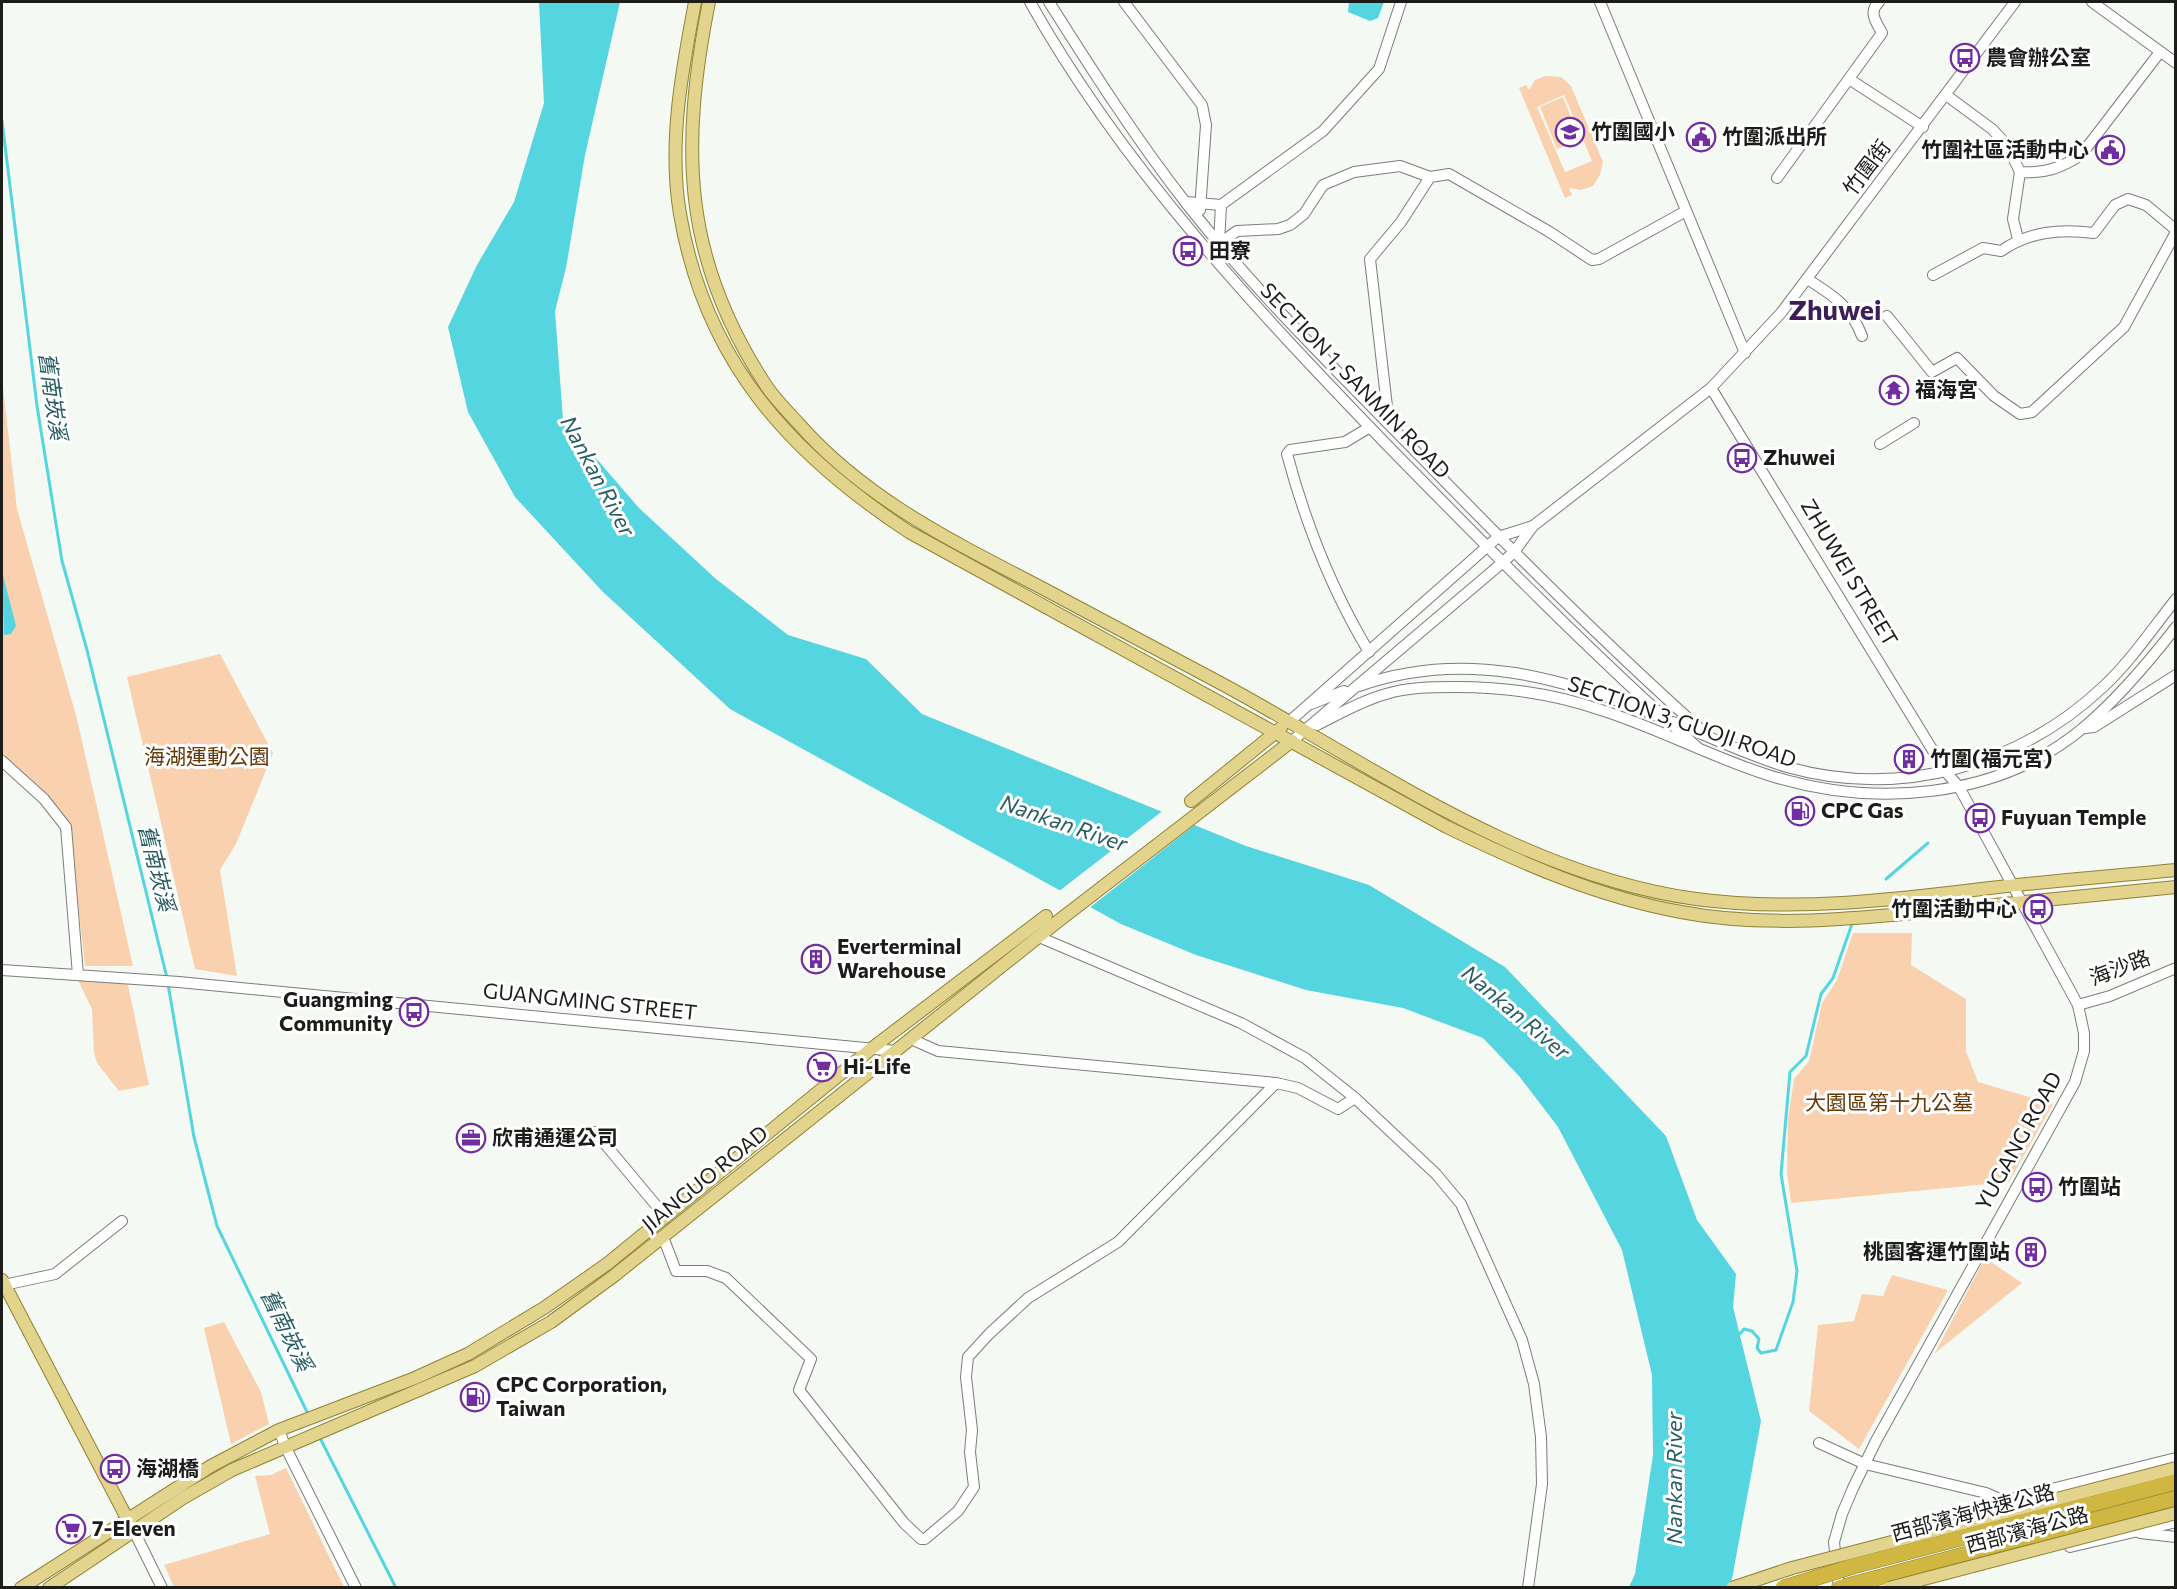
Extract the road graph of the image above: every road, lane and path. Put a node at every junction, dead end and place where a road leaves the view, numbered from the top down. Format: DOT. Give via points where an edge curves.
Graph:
graph roads {
  1 [pos="695,2"];
  2 [pos="709,2"];
  3 [pos="1030,2"];
  4 [pos="1049,2"];
  5 [pos="1124,2"];
  6 [pos="1401,2"];
  7 [pos="1600,2"];
  8 [pos="1879,2"];
  9 [pos="2014,2"];
  10 [pos="2092,2"];
  11 [pos="2160,52"];
  12 [pos="2175,63"];
  13 [pos="1848,79"];
  14 [pos="1946,95"];
  15 [pos="1923,127"];
  16 [pos="2020,172"];
  17 [pos="1430,177"];
  18 [pos="1777,178"];
  19 [pos="1186,202"];
  20 [pos="1201,204"];
  21 [pos="1221,205"];
  22 [pos="1686,211"];
  23 [pos="1200,219"];
  24 [pos="2175,231"];
  25 [pos="2018,239"];
  26 [pos="1220,243"];
  27 [pos="1207,254"];
  28 [pos="1933,275"];
  29 [pos="1807,279"];
  30 [pos="1887,316"];
  31 [pos="1862,336"];
  32 [pos="1745,353"];
  33 [pos="1711,388"];
  34 [pos="1914,423"];
  35 [pos="1389,424"];
  36 [pos="1370,427"];
  37 [pos="1880,444"];
  38 [pos="1533,526"];
  39 [pos="1498,537"];
  40 [pos="1486,547"];
  41 [pos="1514,552"];
  42 [pos="1502,562"];
  43 [pos="2175,599"];
  44 [pos="2175,627"];
  45 [pos="1369,652"];
  46 [pos="2175,675"];
  47 [pos="1352,688"];
  48 [pos="1311,704"];
  49 [pos="1665,719"];
  50 [pos="1290,721"];
  51 [pos="2082,729"];
  52 [pos="1306,730"];
  53 [pos="1276,732"];
  54 [pos="1708,736"];
  55 [pos="1292,741"];
  56 [pos="1698,748"];
  57 [pos="2,761"];
  58 [pos="1952,779"];
  59 [pos="1191,801"];
  60 [pos="2175,870"];
  61 [pos="2013,886"];
  62 [pos="2175,887"];
  63 [pos="2023,902"];
  64 [pos="1051,919"];
  65 [pos="1039,937"];
  66 [pos="2175,968"];
  67 [pos="2,970"];
  68 [pos="78,975"];
  69 [pos="2078,1005"];
  70 [pos="911,1039"];
  71 [pos="871,1049"];
  72 [pos="896,1051"];
  73 [pos="1276,1083"];
  74 [pos="1355,1098"];
  75 [pos="596,1132"];
  76 [pos="665,1216"];
  77 [pos="122,1221"];
  78 [pos="663,1237"];
  79 [pos="3,1282"];
  80 [pos="285,1428"];
  81 [pos="1819,1443"];
  82 [pos="285,1446"];
  83 [pos="2175,1458"];
  84 [pos="1865,1464"];
  85 [pos="2175,1468"];
  86 [pos="2175,1482"];
  87 [pos="2175,1498"];
  88 [pos="2002,1500"];
  89 [pos="2175,1513"];
  90 [pos="128,1518"];
  91 [pos="2175,1522"];
  92 [pos="134,1531"];
  93 [pos="2131,1532"];
  94 [pos="2175,1537"];
  95 [pos="1836,1564"];
  96 [pos="21,1587"];
  97 [pos="49,1587"];
  98 [pos="162,1587"];
  99 [pos="356,1587"];
  100 [pos="1528,1587"];
  101 [pos="1732,1587"];
  102 [pos="1783,1587"];
  103 [pos="1839,1587"];
  104 [pos="1852,1587"];
  105 [pos="1889,1587"];
  1 -- 53 [label="main road" via="680,93 680,214 697,284 736,366 766,409 824,470 858,499 909,532"];
  2 -- 50 [label="main road" via="693,93 694,208 712,282 735,334 770,391 829,455 876,495 936,533"];
  3 -- 27 [label="street, SECTION 1, SANMIN ROAD" via="1084,91"];
  4 -- 19 [label="street, SECTION 1, SANMIN ROAD" via="1098,81"];
  5 -- 20 [label="street" via="1202,105 1206,125"];
  6 -- 21 [label="street" via="1379,69 1323,131"];
  7 -- 22 [label="street"];
  8 -- 13 [label="street" via="1873,15 1882,33"];
  9 -- 14 [label="street, 竹圍街"];
  10 -- 11 [label="street"];
  11 -- 12 [label="street"];
  11 -- 16 [label="street" via="2081,155 2064,166 2040,173"];
  13 -- 15 [label="street"];
  13 -- 18 [label="street"];
  14 -- 15 [label="street, 竹圍街"];
  14 -- 16 [label="street" via="1992,129 2007,145"];
  15 -- 29 [label="street, 竹圍街"];
  16 -- 25 [label="street" via="2013,219"];
  17 -- 22 [label="street" via="1449,174 1592,260"];
  17 -- 26 [label="street" via="1400,166 1354,172 1323,185 1304,214 1290,225 1237,231"];
  17 -- 35 [label="street" via="1401,222 1370,259"];
  19 -- 20 [label="street"];
  19 -- 23 [label="street, SECTION 1, SANMIN ROAD"];
  20 -- 21 [label="street"];
  20 -- 23 [label="street"];
  21 -- 26 [label="street"];
  22 -- 32 [label="street"];
  23 -- 26 [label="street, SECTION 1, SANMIN ROAD"];
  24 -- 25 [label="street" via="2146,205 2127,199 2115,205 2094,233 2064,230"];
  24 -- 30 [label="street" via="2124,327 2032,412 2020,414 1994,396 1957,358 1932,372"];
  25 -- 28 [label="street" via="2001,251 1983,248"];
  26 -- 27 [label="street"];
  26 -- 35 [label="street, SECTION 1, SANMIN ROAD"];
  27 -- 36 [label="street, SECTION 1, SANMIN ROAD"];
  29 -- 31 [label="street" via="1846,305"];
  29 -- 32 [label="street, 竹圍街"];
  32 -- 33 [label="street, 竹圍街"];
  33 -- 38 [label="street, 竹圍街"];
  33 -- 58 [label="street, ZHUWEI STREET"];
  34 -- 37 [label="street"];
  35 -- 39 [label="street, SECTION 1, SANMIN ROAD"];
  36 -- 40 [label="street, SECTION 1, SANMIN ROAD"];
  36 -- 45 [label="street" via="1345,442 1290,450 1287,454 1302,507 1341,605"];
  38 -- 39 [label="street"];
  38 -- 41 [label="street"];
  39 -- 40 [label="street"];
  39 -- 41 [label="street, SECTION 1, SANMIN ROAD"];
  40 -- 42 [label="street, SECTION 1, SANMIN ROAD"];
  40 -- 45 [label="street"];
  41 -- 42 [label="street"];
  41 -- 54 [label="street, SECTION 1, SANMIN ROAD" via="1639,675"];
  42 -- 47 [label="street"];
  42 -- 49 [label="street, SECTION 1, SANMIN ROAD"];
  43 -- 58 [label="street, SECTION 3, GUOJI ROAD" via="2106,685 2076,711 2014,750"];
  44 -- 51 [label="street, SECTION 3, GUOJI ROAD" via="2130,683"];
  45 -- 48 [label="street"];
  46 -- 51 [label="street" via="2094,727"];
  47 -- 48 [label="street, SECTION 3, GUOJI ROAD"];
  47 -- 49 [label="street, SECTION 3, GUOJI ROAD" via="1379,679 1428,672 1503,670 1564,682"];
  47 -- 52 [label="street"];
  48 -- 50 [label="street"];
  49 -- 54 [label="street, SECTION 3, GUOJI ROAD"];
  49 -- 56 [label="street, SECTION 1, SANMIN ROAD"];
  50 -- 52 [label="main road"];
  50 -- 53 [label="main road"];
  51 -- 58 [label="street, SECTION 3, GUOJI ROAD" via="2003,774"];
  52 -- 55 [label="street"];
  52 -- 56 [label="street, SECTION 3, GUOJI ROAD" via="1386,693 1471,687 1572,702"];
  52 -- 61 [label="main road" via="1505,841 1638,888 1695,899 1793,904 1910,898"];
  53 -- 55 [label="main road"];
  53 -- 59 [label="main road"];
  54 -- 58 [label="street, SECTION 3, GUOJI ROAD" via="1787,767 1812,772"];
  55 -- 63 [label="main road" via="1518,862 1575,885 1637,903 1683,913 1755,920 1833,919"];
  55 -- 64 [label="main road" via="1205,809"];
  56 -- 58 [label="street, SECTION 3, GUOJI ROAD" via="1767,775 1840,791 1880,794"];
  57 -- 68 [label="street" via="44,799 66,827"];
  58 -- 61 [label="street, YUGANG ROAD"];
  60 -- 61 [label="main road"];
  61 -- 63 [label="street, YUGANG ROAD"];
  62 -- 63 [label="main road"];
  63 -- 69 [label="street, YUGANG ROAD"];
  64 -- 65 [label="main road, JIANGUO ROAD"];
  64 -- 71 [label="main road, JIANGUO ROAD"];
  65 -- 70 [label="main road, JIANGUO ROAD"];
  65 -- 74 [label="street" via="1241,1023 1305,1058"];
  66 -- 69 [label="street, 海沙路"];
  67 -- 68 [label="street, GUANGMING STREET"];
  68 -- 71 [label="street, GUANGMING STREET"];
  69 -- 84 [label="street, YUGANG ROAD" via="2084,1051 2075,1082"];
  70 -- 72 [label="main road, JIANGUO ROAD"];
  70 -- 73 [label="street" via="938,1051"];
  71 -- 72 [label="street, GUANGMING STREET"];
  71 -- 76 [label="main road, JIANGUO ROAD"];
  72 -- 78 [label="main road, JIANGUO ROAD"];
  73 -- 74 [label="street" via="1298,1088 1338,1109"];
  73 -- 78 [label="street" via="1118,1242 1028,1298 968,1358 974,1487 958,1511 925,1539 904,1523 799,1390 811,1359 726,1278 707,1271 676,1271"];
  74 -- 100 [label="street" via="1436,1174 1461,1204 1522,1340 1534,1384 1541,1437 1542,1484"];
  75 -- 76 [label="street"];
  76 -- 80 [label="main road, JIANGUO ROAD" via="577,1285 468,1354"];
  77 -- 79 [label="street" via="54,1274"];
  78 -- 82 [label="main road, JIANGUO ROAD" via="585,1298 518,1342 450,1378"];
  79 -- 90 [label="main road"];
  80 -- 82 [label="street"];
  80 -- 90 [label="main road, JIANGUO ROAD" via="211,1466"];
  81 -- 84 [label="street"];
  82 -- 92 [label="main road, JIANGUO ROAD" via="232,1470"];
  82 -- 99 [label="street"];
  83 -- 88 [label="street"];
  84 -- 88 [label="street"];
  84 -- 95 [label="street, YUGANG ROAD" via="1842,1514 1834,1542"];
  85 -- 101 [label="main road, 西部濱海公路, bridge"];
  86 -- 102 [label="highway, 西部濱海快速公路, bridge"];
  87 -- 103 [label="highway, 西部濱海快速公路"];
  88 -- 95 [label="street" via="1943,1516 1895,1547"];
  89 -- 105 [label="main road, 西部濱海公路, bridge"];
  90 -- 92 [label="main road"];
  90 -- 96 [label="main road, JIANGUO ROAD"];
  91 -- 93 [label="street"];
  92 -- 97 [label="main road, JIANGUO ROAD"];
  92 -- 98 [label="street"];
  93 -- 94 [label="street"];
  93 -- 104 [label="street" via="1978,1568 1904,1573"];
  95 -- 103 [label="street, YUGANG ROAD"];
}
